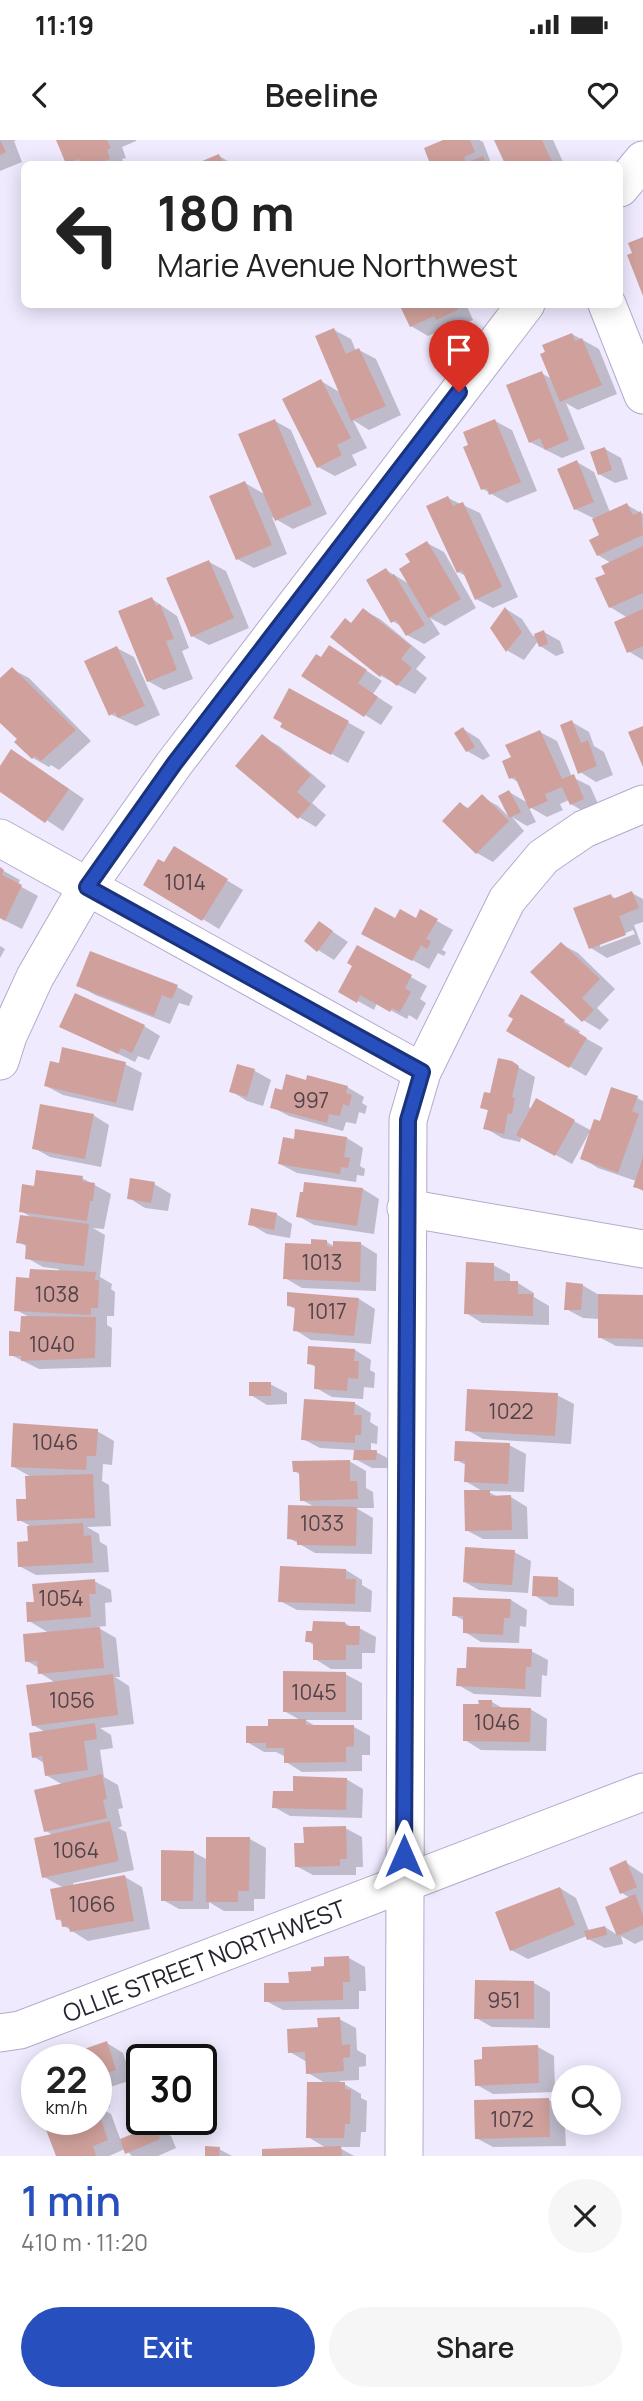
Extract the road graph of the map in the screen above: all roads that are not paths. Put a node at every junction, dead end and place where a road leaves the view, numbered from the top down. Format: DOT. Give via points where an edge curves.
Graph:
graph roads {
  1 [pos="643,160"];
  2 [pos="623,184"];
  3 [pos="523,308"];
  4 [pos="609,308"];
  5 [pos="643,395"];
  6 [pos="643,804"];
  7 [pos="0,838"];
  8 [pos="87,887"];
  9 [pos="0,1061"];
  10 [pos="422,1072"];
  11 [pos="406,1208"];
  12 [pos="643,1249"];
  13 [pos="643,1792"];
  14 [pos="404,1883"];
  15 [pos="0,2034"];
  16 [pos="404,2156"];
  1 -- 2 [label="street"];
  3 -- 8 [label="street" via="174,764"];
  4 -- 5 [label="street"];
  6 -- 10 [label="street" via="584,829 542,857 508,900"];
  7 -- 8 [label="street"];
  8 -- 9 [label="street" via="35,977"];
  8 -- 10 [label="street"];
  10 -- 11 [label="street" via="408,1120"];
  11 -- 12 [label="street"];
  11 -- 14 [label="street"];
  13 -- 14 [label="street, OLLIE STREET NORTHWEST"];
  14 -- 15 [label="street, OLLIE STREET NORTHWEST"];
  14 -- 16 [label="street"];
}
